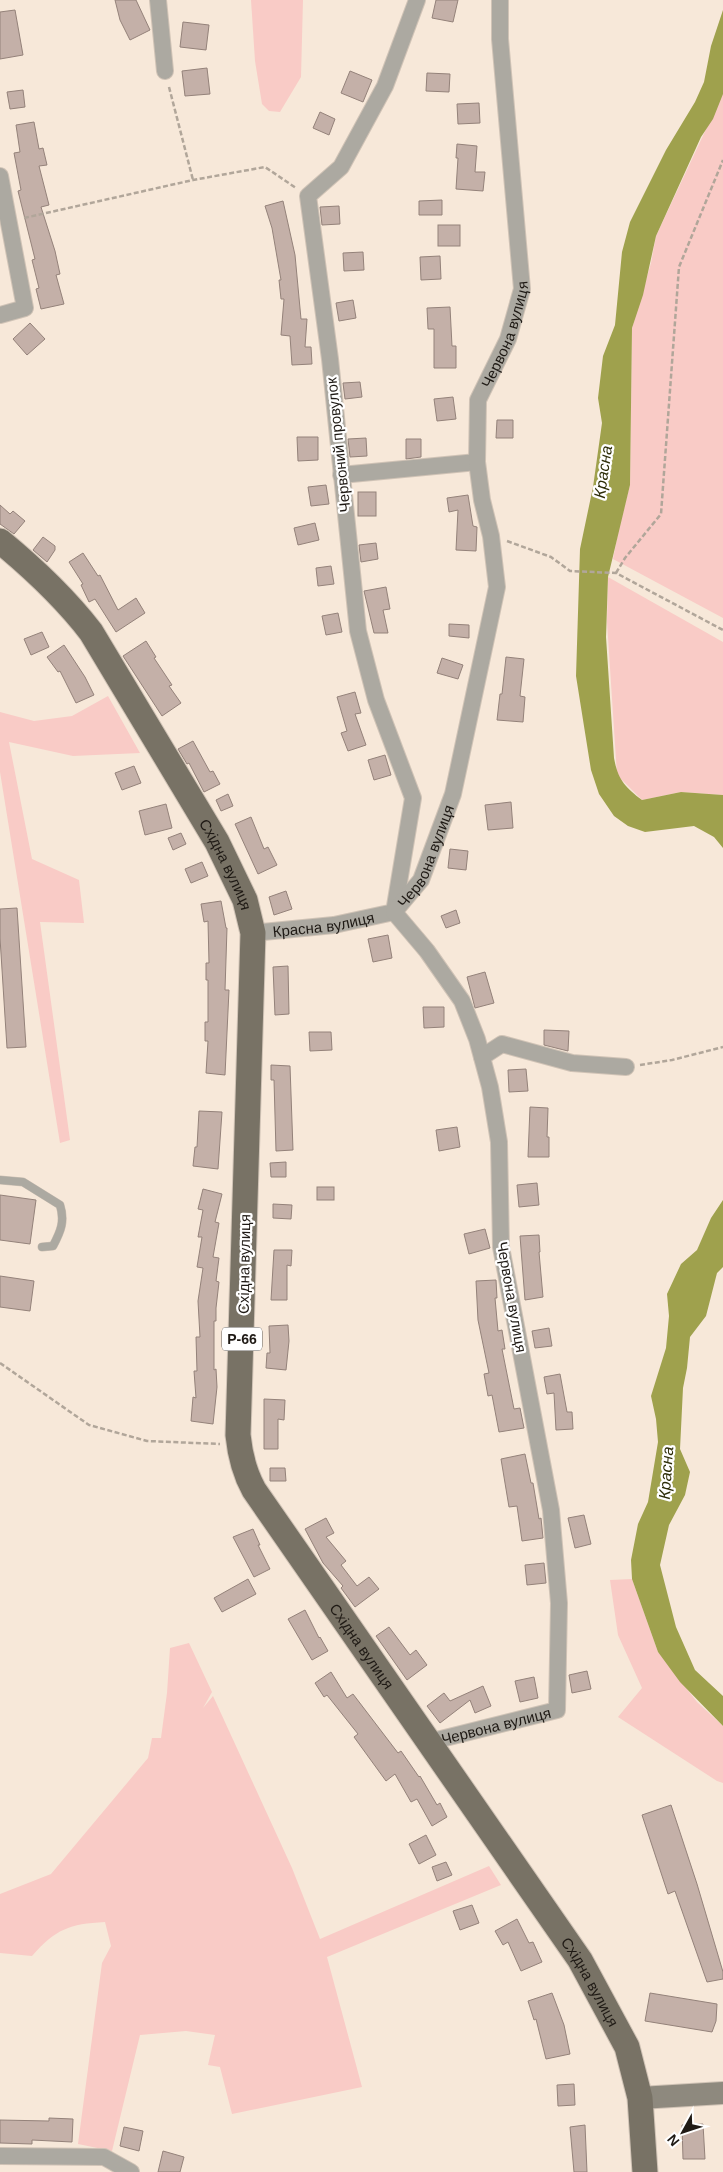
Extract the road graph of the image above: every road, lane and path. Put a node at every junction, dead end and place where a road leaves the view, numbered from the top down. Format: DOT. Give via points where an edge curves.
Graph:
graph roads {
  1 [pos="158,0"];
  2 [pos="416,0"];
  3 [pos="500,0"];
  4 [pos="165,71"];
  5 [pos="723,160"];
  6 [pos="0,176"];
  7 [pos="193,180"];
  8 [pos="308,196"];
  9 [pos="9,221"];
  10 [pos="0,315"];
  11 [pos="477,462"];
  12 [pos="341,475"];
  13 [pos="492,536"];
  14 [pos="0,541"];
  15 [pos="616,573"];
  16 [pos="723,630"];
  17 [pos="394,912"];
  18 [pos="253,933"];
  19 [pos="723,1047"];
  20 [pos="482,1056"];
  21 [pos="626,1067"];
  22 [pos="0,1180"];
  23 [pos="42,1248"];
  24 [pos="0,1363"];
  25 [pos="239,1445"];
  26 [pos="429,1742"];
  27 [pos="723,2093"];
  28 [pos="640,2098"];
  29 [pos="0,2156"];
  30 [pos="131,2172"];
  31 [pos="645,2172"];
  1 -- 4 [label="street"];
  2 -- 8 [label="street" via="385,86 363,126 340,167"];
  3 -- 11 [label="street, Червона вулиця" via="500,39 522,289 508,339 478,400"];
  4 -- 7 [label="path"];
  5 -- 15 [label="path" via="679,267 661,514"];
  6 -- 9 [label="street"];
  7 -- 8 [label="path" via="265,166"];
  7 -- 9 [label="path"];
  8 -- 12 [label="street, Червоний провулок" via="330,359"];
  9 -- 10 [label="street" via="25,308"];
  11 -- 12 [label="street"];
  11 -- 13 [label="street, Червона вулиця" via="482,500"];
  12 -- 17 [label="street, Червоний провулок" via="358,631 376,700 413,798"];
  13 -- 15 [label="path" via="552,557 570,571"];
  13 -- 17 [label="street, Червона вулиця" via="497,586 453,794 421,880"];
  14 -- 18 [label="main road, Східна вулиця / Р-66" via="53,586 90,632 217,842 245,900"];
  15 -- 16 [label="path"];
  17 -- 18 [label="street, Красна вулиця" via="334,924"];
  17 -- 20 [label="street, Червона вулиця" via="428,951 462,1001"];
  18 -- 25 [label="main road, Східна вулиця / Р-66"];
  19 -- 21 [label="path"];
  20 -- 21 [label="street" via="502,1044 572,1063"];
  20 -- 26 [label="street, Червона вулиця" via="499,1142 501,1247 551,1510 559,1603 559,1689 557,1710"];
  22 -- 23 [label="lane" via="24,1182 60,1205 64,1217 62,1230 53,1246"];
  24 -- 25 [label="path" via="89,1426 147,1441"];
  25 -- 26 [label="main road, Східна вулиця / Р-66" via="242,1463 254,1490"];
  26 -- 28 [label="main road, Східна вулиця / Р-66" via="580,1960 627,2048"];
  27 -- 28 [label="street"];
  28 -- 31 [label="main road, Р-66"];
  29 -- 30 [label="street" via="104,2157"];
}
